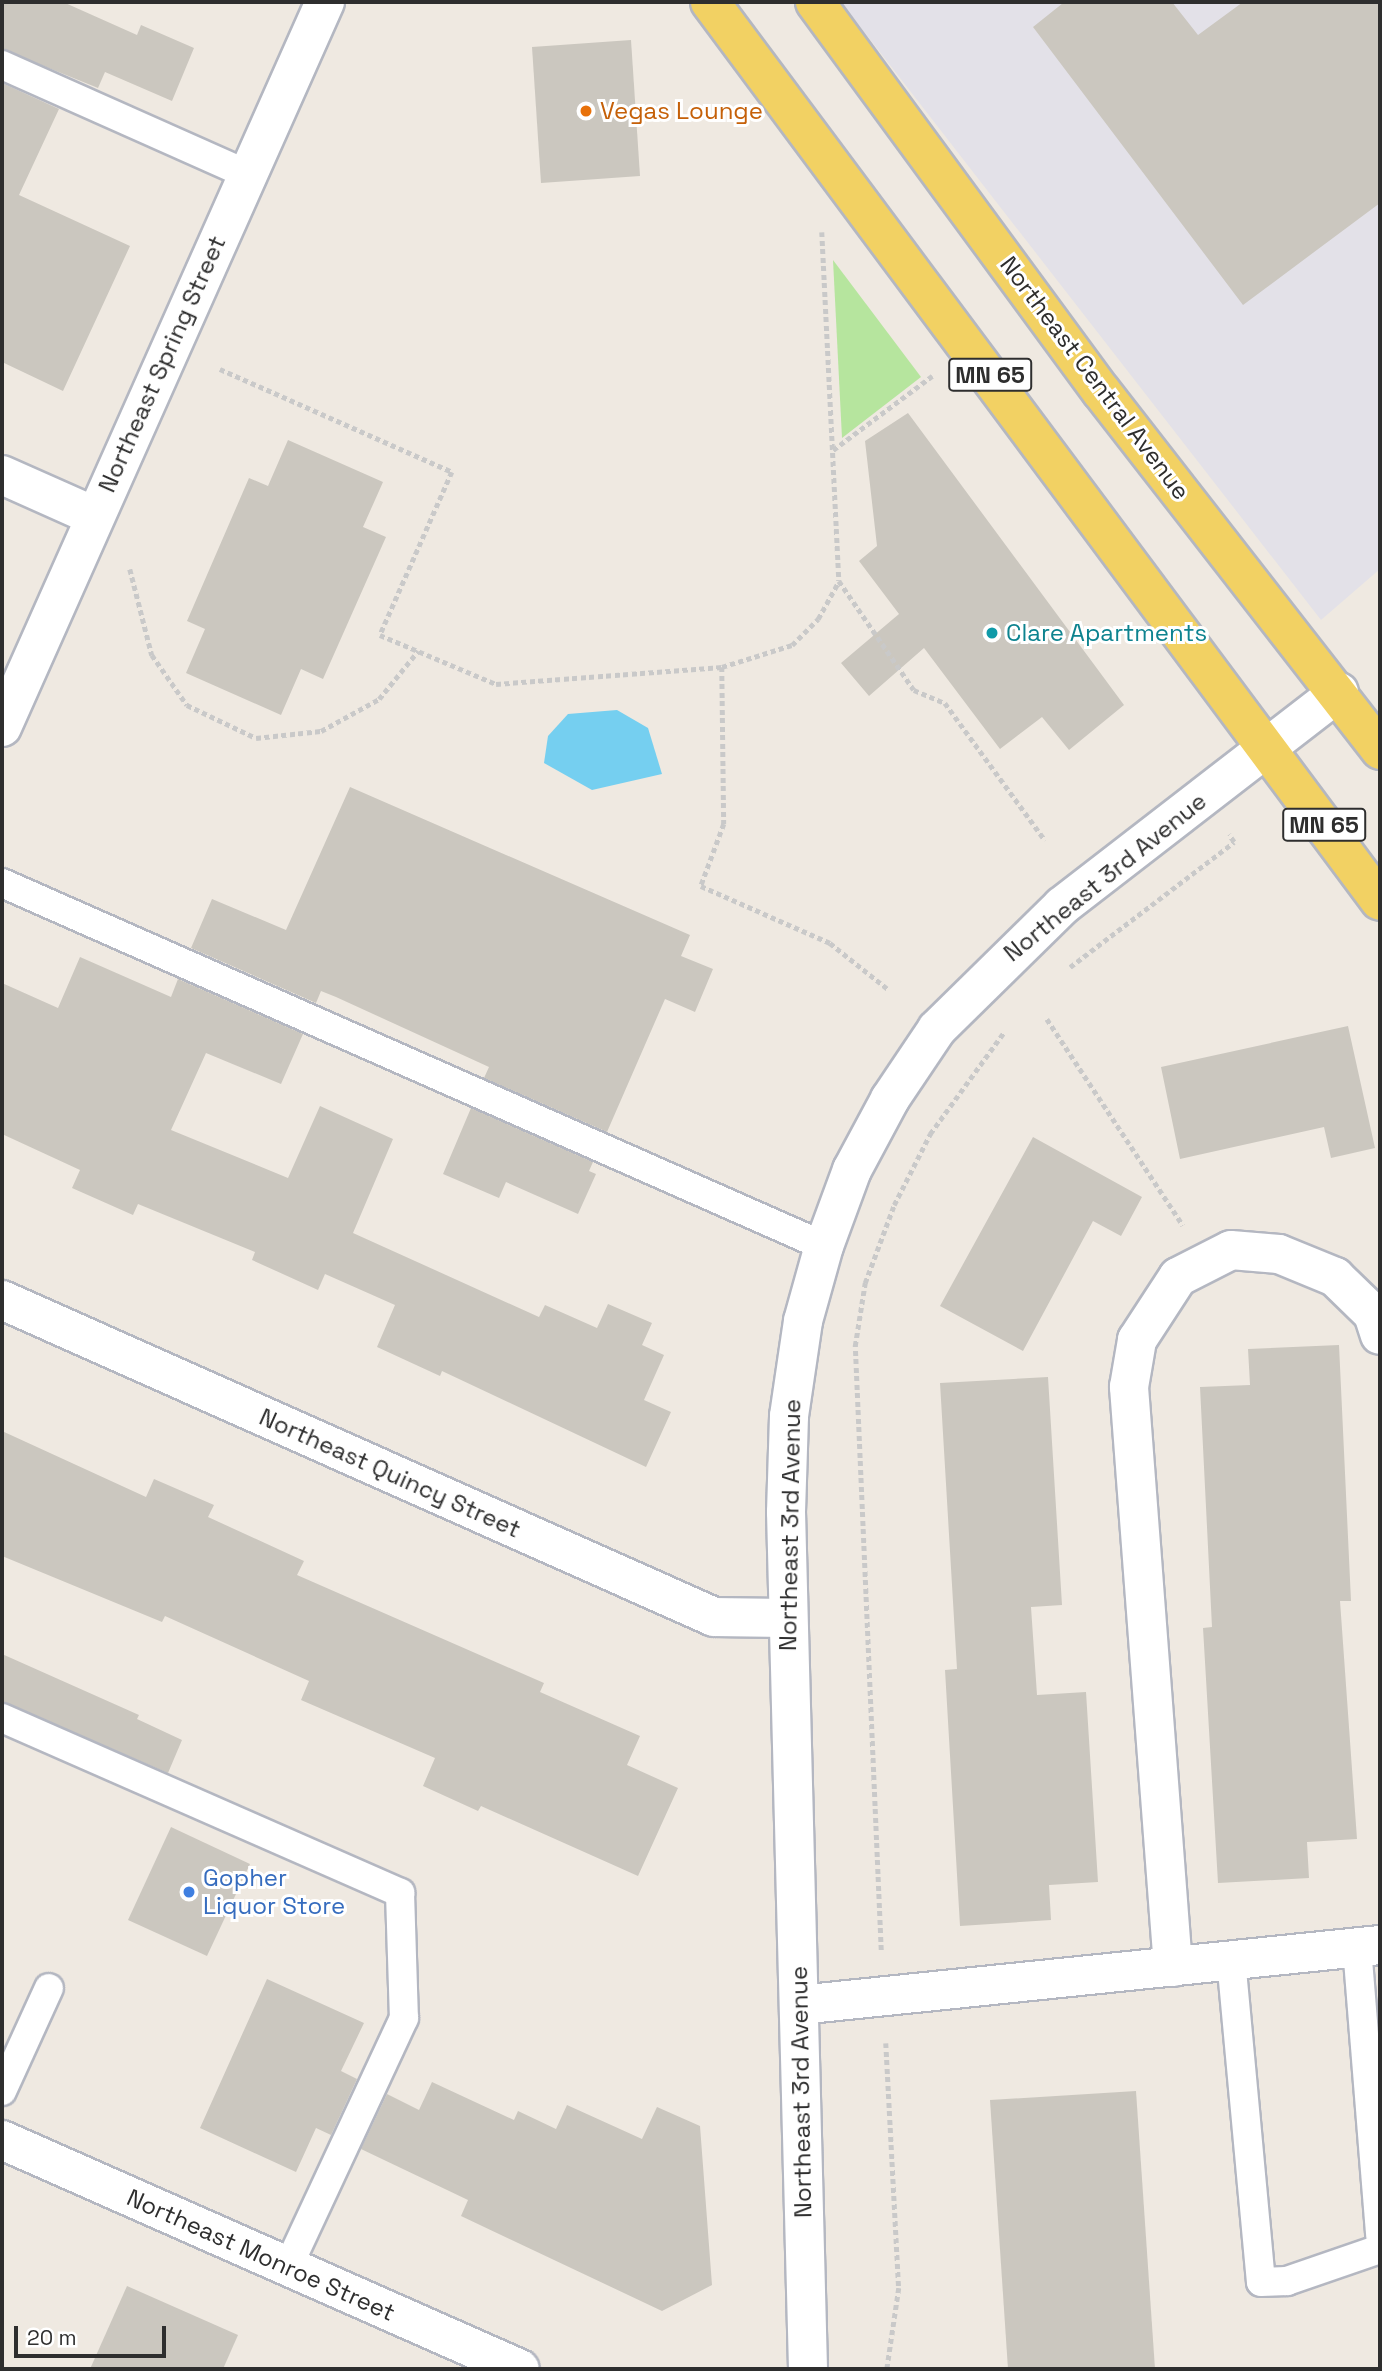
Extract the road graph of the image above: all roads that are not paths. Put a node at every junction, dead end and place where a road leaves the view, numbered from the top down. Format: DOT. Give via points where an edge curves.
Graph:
graph roads {
  1 [pos="325,2"];
  2 [pos="710,2"];
  3 [pos="815,2"];
  4 [pos="2,65"];
  5 [pos="247,173"];
  6 [pos="2,475"];
  7 [pos="94,516"];
  8 [pos="1339,692"];
  9 [pos="2,727"];
  10 [pos="1269,749"];
  11 [pos="1380,750"];
  12 [pos="2,883"];
  13 [pos="1380,901"];
  14 [pos="824,1246"];
  15 [pos="2,1300"];
  16 [pos="1380,1335"];
  17 [pos="785,1619"];
  18 [pos="2,1718"];
  19 [pos="1369,1946"];
  20 [pos="1231,1959"];
  21 [pos="1173,1968"];
  22 [pos="49,1988"];
  23 [pos="799,2005"];
  24 [pos="2,2091"];
  25 [pos="2,2140"];
  26 [pos="1380,2235"];
  27 [pos="1380,2249"];
  28 [pos="288,2267"];
  29 [pos="520,2369"];
  30 [pos="808,2369"];
  1 -- 5 [label="street, Northeast Spring Street"];
  2 -- 10 [label="main road, MN 65"];
  3 -- 8 [label="main road, Northeast Central Avenue / MN 65" via="1101,391"];
  4 -- 5 [label="lane"];
  5 -- 7 [label="street, Northeast Spring Street"];
  6 -- 7 [label="street"];
  7 -- 9 [label="street, Northeast Spring Street"];
  8 -- 10 [label="street, Northeast 3rd Avenue"];
  8 -- 11 [label="main road, Northeast Central Avenue / MN 65"];
  10 -- 13 [label="main road, MN 65"];
  10 -- 14 [label="street, Northeast 3rd Avenue" via="1062,906 995,967 937,1029 890,1099 852,1170"];
  12 -- 14 [label="lane"];
  14 -- 17 [label="street, Northeast 3rd Avenue" via="803,1321 789,1416"];
  15 -- 17 [label="street, Northeast Quincy Street" via="714,1617"];
  16 -- 21 [label="street" via="1373,1314 1335,1277 1279,1254 1231,1250 1178,1277 1137,1340 1129,1387"];
  17 -- 23 [label="street, Northeast 3rd Avenue"];
  18 -- 28 [label="lane" via="400,1894 404,2018"];
  19 -- 20 [label="street"];
  19 -- 26 [label="lane"];
  20 -- 21 [label="street"];
  20 -- 27 [label="lane" via="1261,2282 1287,2281"];
  21 -- 23 [label="street"];
  22 -- 24 [label="lane"];
  23 -- 30 [label="street, Northeast 3rd Avenue"];
  25 -- 28 [label="street, Northeast Monroe Street"];
  28 -- 29 [label="street, Northeast Monroe Street"];
}
